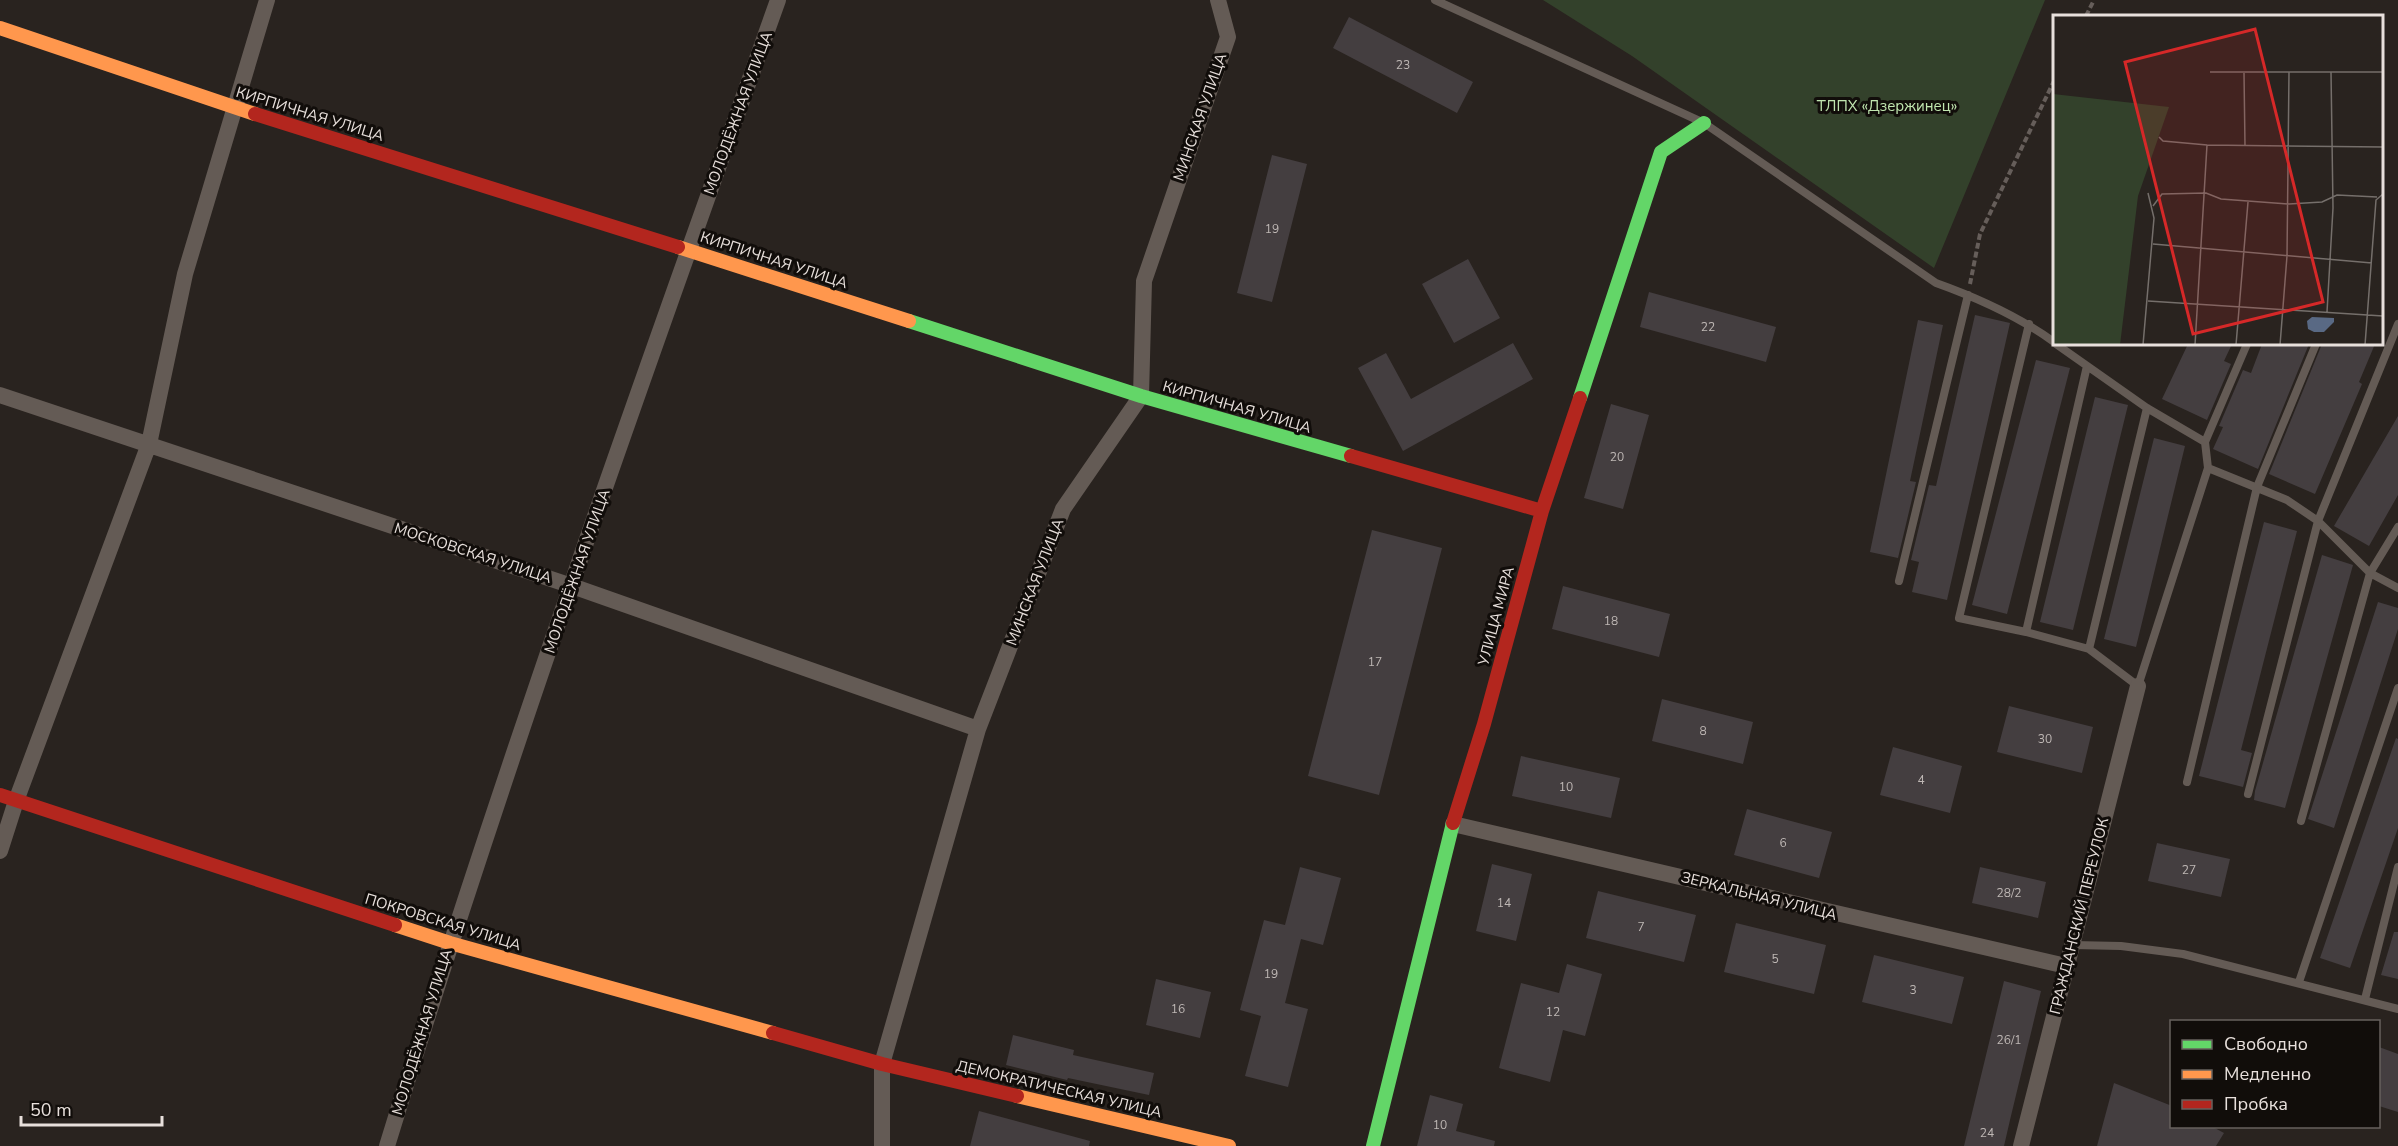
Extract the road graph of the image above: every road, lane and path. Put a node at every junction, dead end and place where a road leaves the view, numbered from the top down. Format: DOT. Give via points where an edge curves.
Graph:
graph roads {
  1 [pos="267,0"];
  2 [pos="778,0"];
  3 [pos="1218,0"];
  4 [pos="1435,0"];
  5 [pos="2094,0"];
  6 [pos="2086,15"];
  7 [pos="0,28"];
  8 [pos="2053,85"];
  9 [pos="233,107"];
  10 [pos="1704,123"];
  11 [pos="689,250"];
  12 [pos="1968,295"];
  13 [pos="2029,324"];
  14 [pos="2398,324"];
  15 [pos="2053,342"];
  16 [pos="2058,345"];
  17 [pos="2247,345"];
  18 [pos="2316,345"];
  19 [pos="2087,366"];
  20 [pos="0,395"];
  21 [pos="1141,396"];
  22 [pos="2147,408"];
  23 [pos="2205,442"];
  24 [pos="149,444"];
  25 [pos="2208,468"];
  26 [pos="2257,487"];
  27 [pos="1542,511"];
  28 [pos="2318,521"];
  29 [pos="2398,527"];
  30 [pos="2370,573"];
  31 [pos="1899,581"];
  32 [pos="572,586"];
  33 [pos="2398,588"];
  34 [pos="2026,632"];
  35 [pos="2090,649"];
  36 [pos="2138,686"];
  37 [pos="2398,688"];
  38 [pos="978,729"];
  39 [pos="2187,782"];
  40 [pos="2248,794"];
  41 [pos="8,798"];
  42 [pos="2301,821"];
  43 [pos="1453,824"];
  44 [pos="0,851"];
  45 [pos="2398,867"];
  46 [pos="450,943"];
  47 [pos="2073,945"];
  48 [pos="2066,966"];
  49 [pos="2298,982"];
  50 [pos="2365,999"];
  51 [pos="2398,1009"];
  52 [pos="882,1064"];
  53 [pos="387,1146"];
  54 [pos="882,1146"];
  55 [pos="1229,1146"];
  56 [pos="1373,1146"];
  57 [pos="2021,1146"];
  1 -- 9 [label="street"];
  2 -- 11 [label="street, МОЛОДЁЖНАЯ УЛИЦА"];
  3 -- 21 [label="street, МИНСКАЯ УЛИЦА" via="1228,37 1144,281"];
  4 -- 10 [label="lane"];
  5 -- 6 [label="path"];
  7 -- 9 [label="street, КИРПИЧНАЯ УЛИЦА"];
  8 -- 12 [label="path" via="1980,234"];
  9 -- 11 [label="street, КИРПИЧНАЯ УЛИЦА"];
  9 -- 24 [label="street" via="185,274"];
  10 -- 12 [label="lane" via="1936,283"];
  10 -- 27 [label="street, УЛИЦА МИРА" via="1660,152"];
  11 -- 21 [label="street, КИРПИЧНАЯ УЛИЦА"];
  11 -- 32 [label="street, МОЛОДЁЖНАЯ УЛИЦА"];
  12 -- 13 [label="lane"];
  12 -- 31 [label="lane"];
  13 -- 15 [label="lane"];
  13 -- 34 [label="lane" via="1959,618"];
  14 -- 28 [label="lane"];
  16 -- 19 [label="lane"];
  17 -- 23 [label="lane"];
  18 -- 26 [label="lane"];
  19 -- 22 [label="lane"];
  19 -- 34 [label="lane"];
  20 -- 24 [label="street, МОСКОВСКАЯ УЛИЦА"];
  21 -- 27 [label="street, КИРПИЧНАЯ УЛИЦА"];
  21 -- 38 [label="street, МИНСКАЯ УЛИЦА" via="1063,509"];
  22 -- 23 [label="lane"];
  22 -- 35 [label="lane"];
  23 -- 25 [label="lane"];
  24 -- 32 [label="street, МОСКОВСКАЯ УЛИЦА"];
  24 -- 41 [label="street"];
  25 -- 26 [label="lane"];
  25 -- 36 [label="lane"];
  26 -- 28 [label="lane" via="2287,500"];
  26 -- 39 [label="lane"];
  27 -- 43 [label="street, УЛИЦА МИРА"];
  28 -- 30 [label="lane"];
  28 -- 40 [label="lane"];
  29 -- 30 [label="lane"];
  30 -- 33 [label="lane"];
  30 -- 42 [label="lane"];
  32 -- 38 [label="street, МОСКОВСКАЯ УЛИЦА"];
  32 -- 46 [label="street, МОЛОДЁЖНАЯ УЛИЦА"];
  34 -- 35 [label="lane"];
  35 -- 36 [label="lane"];
  36 -- 47 [label="street, ГРАЖДАНСКИЙ ПЕРЕУЛОК"];
  37 -- 49 [label="lane"];
  38 -- 52 [label="street, МИНСКАЯ УЛИЦА"];
  41 -- 44 [label="street"];
  41 -- 46 [label="street, ПОКРОВСКАЯ УЛИЦА"];
  43 -- 48 [label="street, ЗЕРКАЛЬНАЯ УЛИЦА"];
  43 -- 56 [label="street, УЛИЦА МИРА"];
  45 -- 50 [label="lane"];
  46 -- 52 [label="street, ПОКРОВСКАЯ УЛИЦА"];
  46 -- 53 [label="street, МОЛОДЁЖНАЯ УЛИЦА"];
  47 -- 48 [label="street, ГРАЖДАНСКИЙ ПЕРЕУЛОК"];
  47 -- 49 [label="lane" via="2183,954"];
  48 -- 57 [label="street, ГРАЖДАНСКИЙ ПЕРЕУЛОК"];
  49 -- 50 [label="lane"];
  50 -- 51 [label="lane"];
  52 -- 54 [label="street, МИНСКАЯ УЛИЦА"];
  52 -- 55 [label="street, ДЕМОКРАТИЧЕСКАЯ УЛИЦА"];
}
